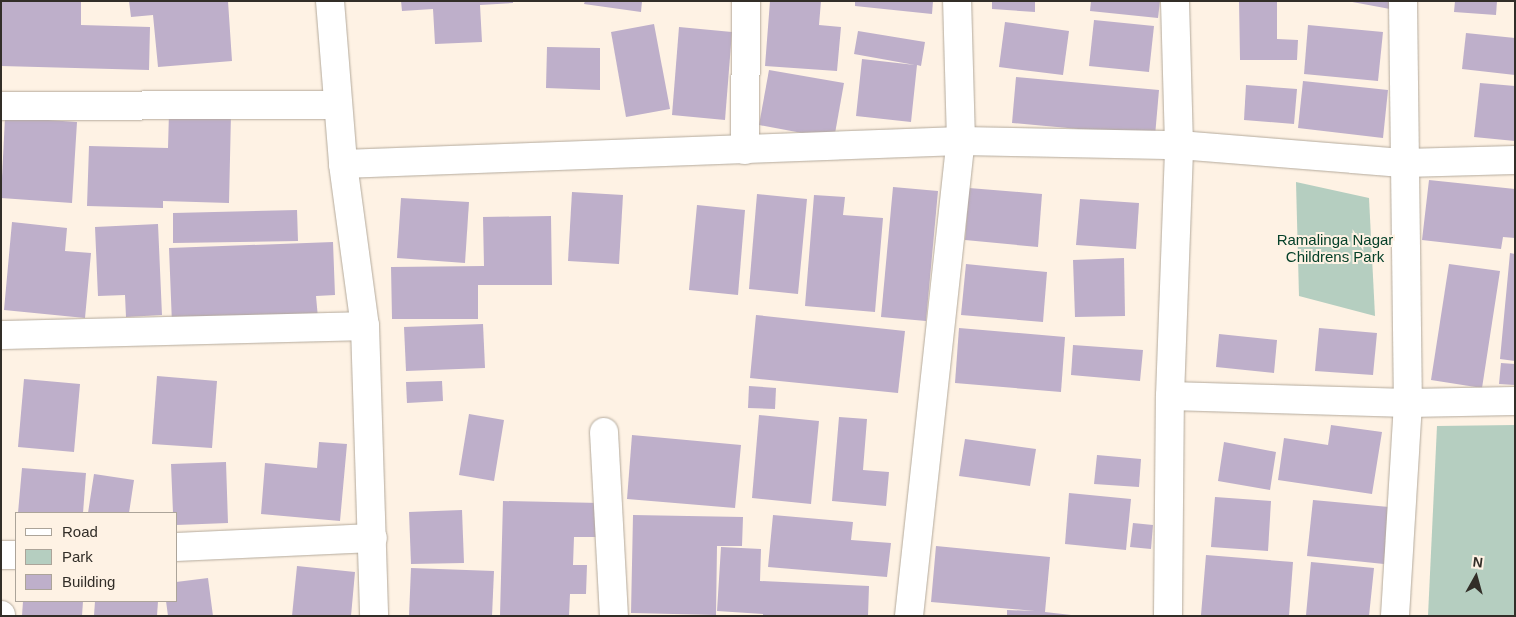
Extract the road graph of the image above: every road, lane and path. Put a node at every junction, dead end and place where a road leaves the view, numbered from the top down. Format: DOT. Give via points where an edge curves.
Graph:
graph roads {
  1 [pos="330,1"];
  2 [pos="746,1"];
  3 [pos="957,1"];
  4 [pos="1175,1"];
  5 [pos="1403,1"];
  6 [pos="338,105"];
  7 [pos="1,106"];
  8 [pos="961,141"];
  9 [pos="1179,145"];
  10 [pos="745,150"];
  11 [pos="1515,160"];
  12 [pos="1405,163"];
  13 [pos="343,164"];
  14 [pos="365,326"];
  15 [pos="1,335"];
  16 [pos="1170,396"];
  17 [pos="1515,401"];
  18 [pos="1408,403"];
  19 [pos="604,432"];
  20 [pos="373,538"];
  21 [pos="178,547"];
  22 [pos="1,555"];
  23 [pos="15,555"];
  24 [pos="374,616"];
  25 [pos="614,616"];
  26 [pos="909,616"];
  27 [pos="1168,616"];
  28 [pos="1395,616"];
  1 -- 6 [label="street"];
  2 -- 10 [label="street"];
  3 -- 8 [label="street"];
  4 -- 9 [label="street"];
  5 -- 12 [label="street"];
  6 -- 7 [label="street"];
  6 -- 13 [label="street"];
  8 -- 9 [label="street"];
  8 -- 10 [label="street"];
  8 -- 26 [label="street"];
  9 -- 12 [label="street"];
  9 -- 16 [label="street"];
  10 -- 13 [label="street"];
  11 -- 12 [label="street"];
  12 -- 18 [label="street"];
  13 -- 14 [label="street"];
  14 -- 15 [label="street"];
  14 -- 20 [label="street"];
  16 -- 18 [label="street"];
  16 -- 27 [label="street"];
  17 -- 18 [label="street"];
  18 -- 28 [label="street"];
  19 -- 25 [label="street"];
  20 -- 21 [label="street"];
  20 -- 24 [label="street"];
  22 -- 23 [label="street"];
}
